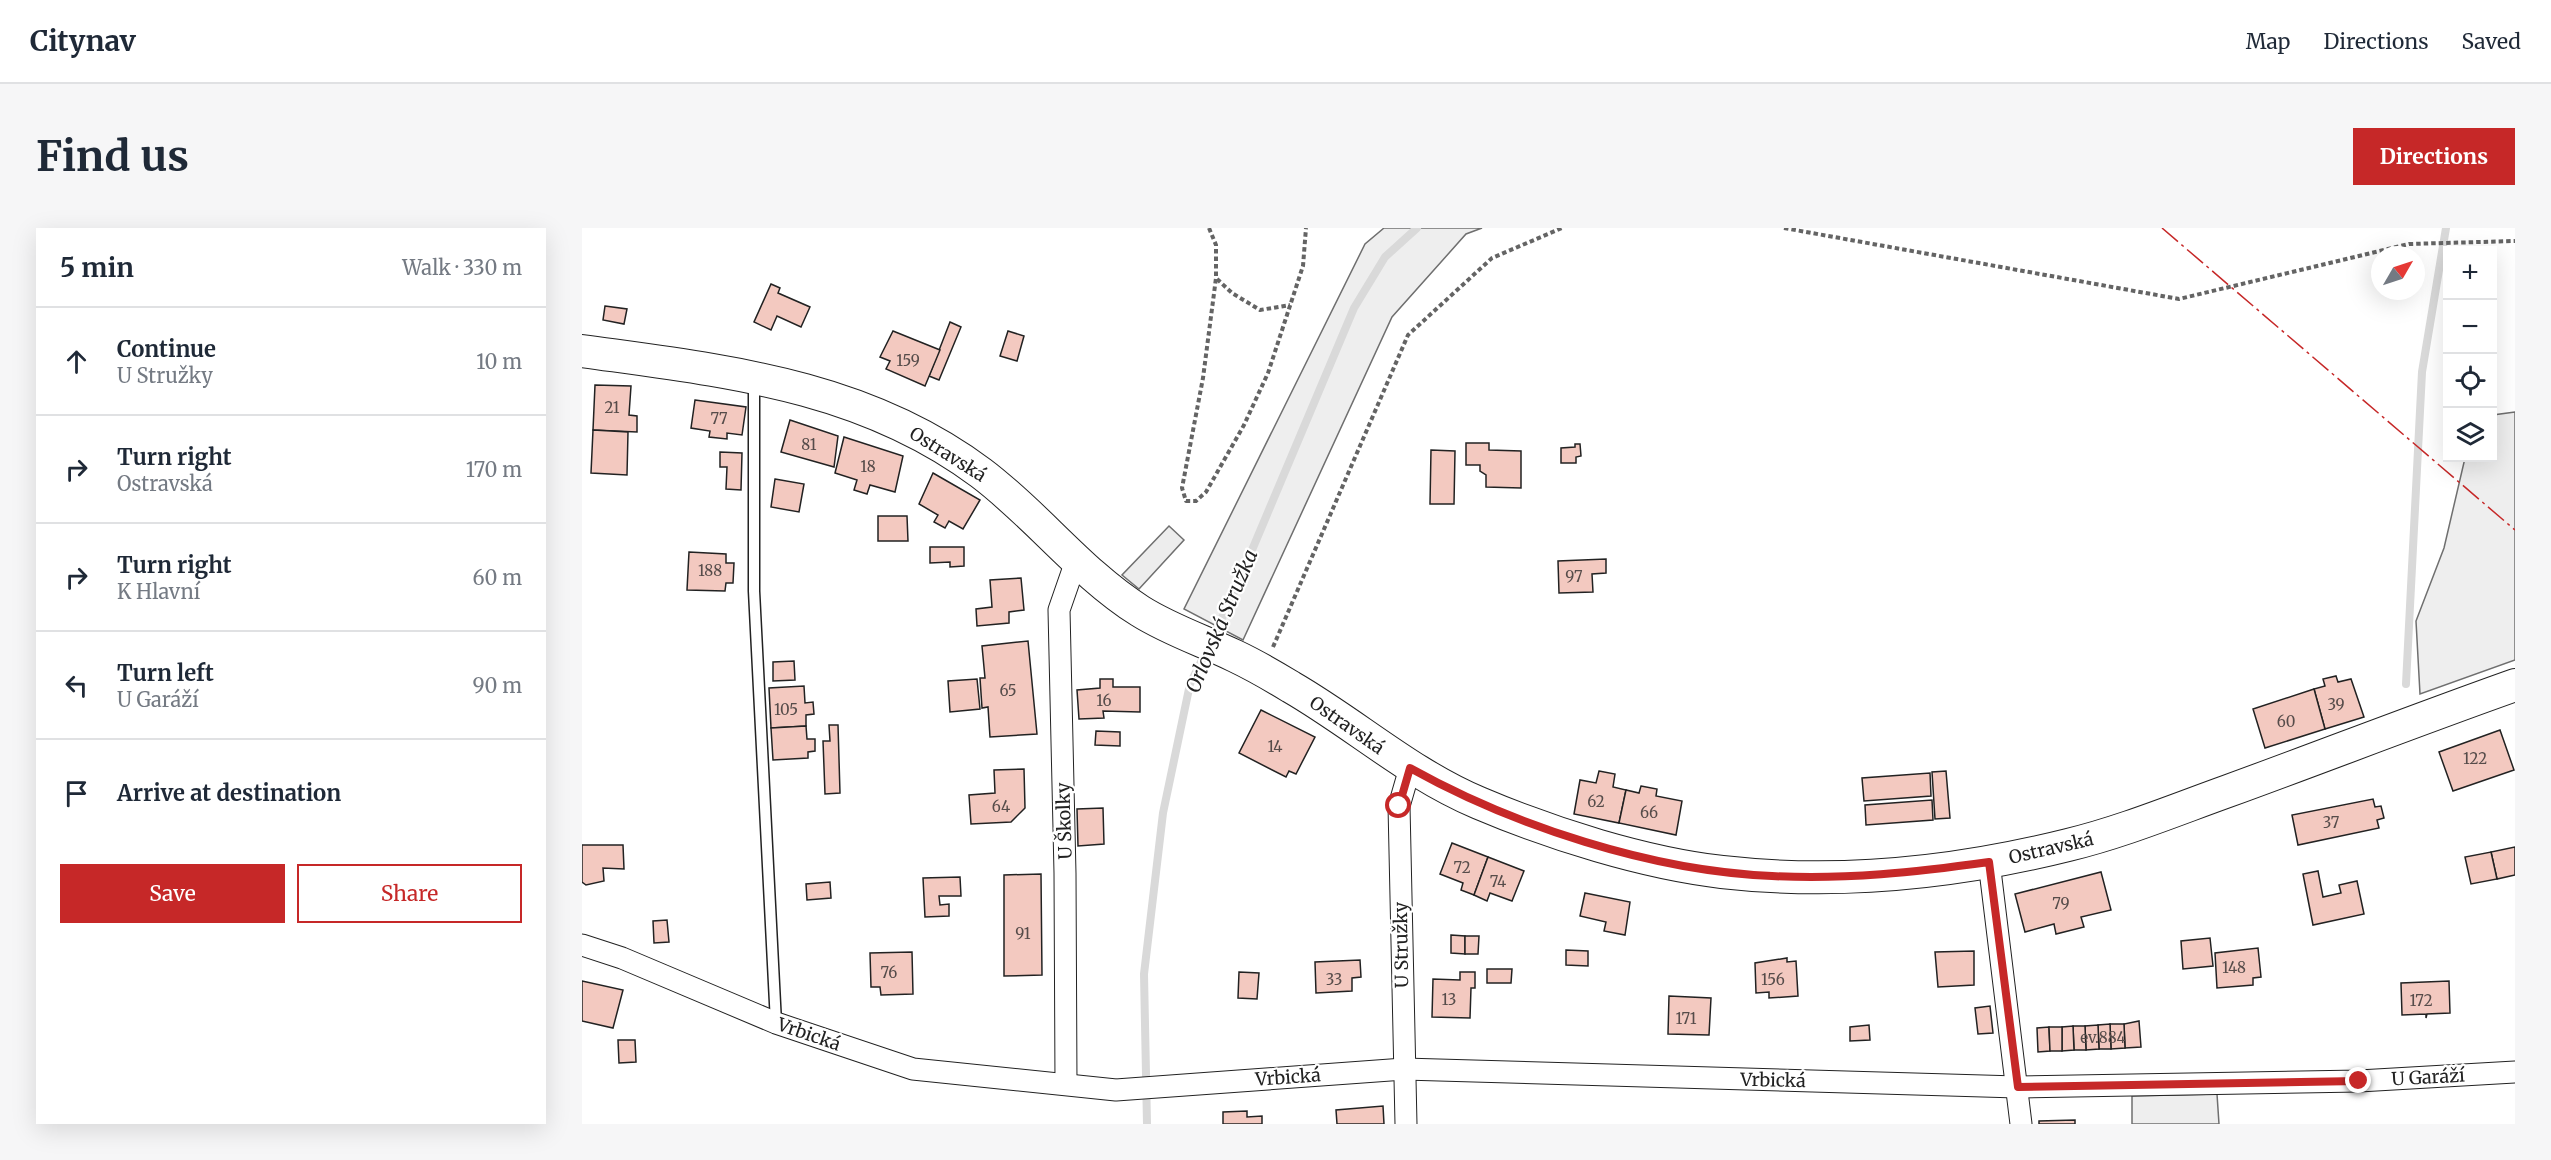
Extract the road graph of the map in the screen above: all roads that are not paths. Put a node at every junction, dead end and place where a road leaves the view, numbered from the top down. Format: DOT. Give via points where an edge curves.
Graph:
graph roads {
  1 [pos="582,351"];
  2 [pos="754,376"];
  3 [pos="1076,561"];
  4 [pos="2515,685"];
  5 [pos="1410,768"];
  6 [pos="1989,862"];
  7 [pos="582,945"];
  8 [pos="777,1023"];
  9 [pos="1404,1069"];
  10 [pos="2515,1072"];
  11 [pos="1066,1084"];
  12 [pos="2018,1087"];
  13 [pos="1407,1124"];
  14 [pos="2020,1124"];
  1 -- 2 [label="main road, Ostravská"];
  2 -- 3 [label="main road, Ostravská" via="843,401 898,423 944,448 1013,499"];
  2 -- 8 [label="lane" via="754,591"];
  3 -- 5 [label="main road, Ostravská" via="1139,610 1296,689"];
  3 -- 11 [label="street, U Školky" via="1059,610"];
  4 -- 6 [label="main road, Ostravská" via="2121,830 2072,845"];
  5 -- 6 [label="main road, Ostravská" via="1480,804 1541,827 1717,872 1848,877"];
  5 -- 9 [label="street, U Stružky" via="1399,806"];
  6 -- 12 [label="street"];
  7 -- 8 [label="street, Vrbická"];
  8 -- 11 [label="street, Vrbická" via="913,1069"];
  9 -- 11 [label="street, Vrbická" via="1116,1090"];
  9 -- 12 [label="street, Vrbická"];
  9 -- 13 [label="street, U Stružky"];
  10 -- 12 [label="street, U Garáží" via="2359,1081"];
  12 -- 14 [label="street"];
}
